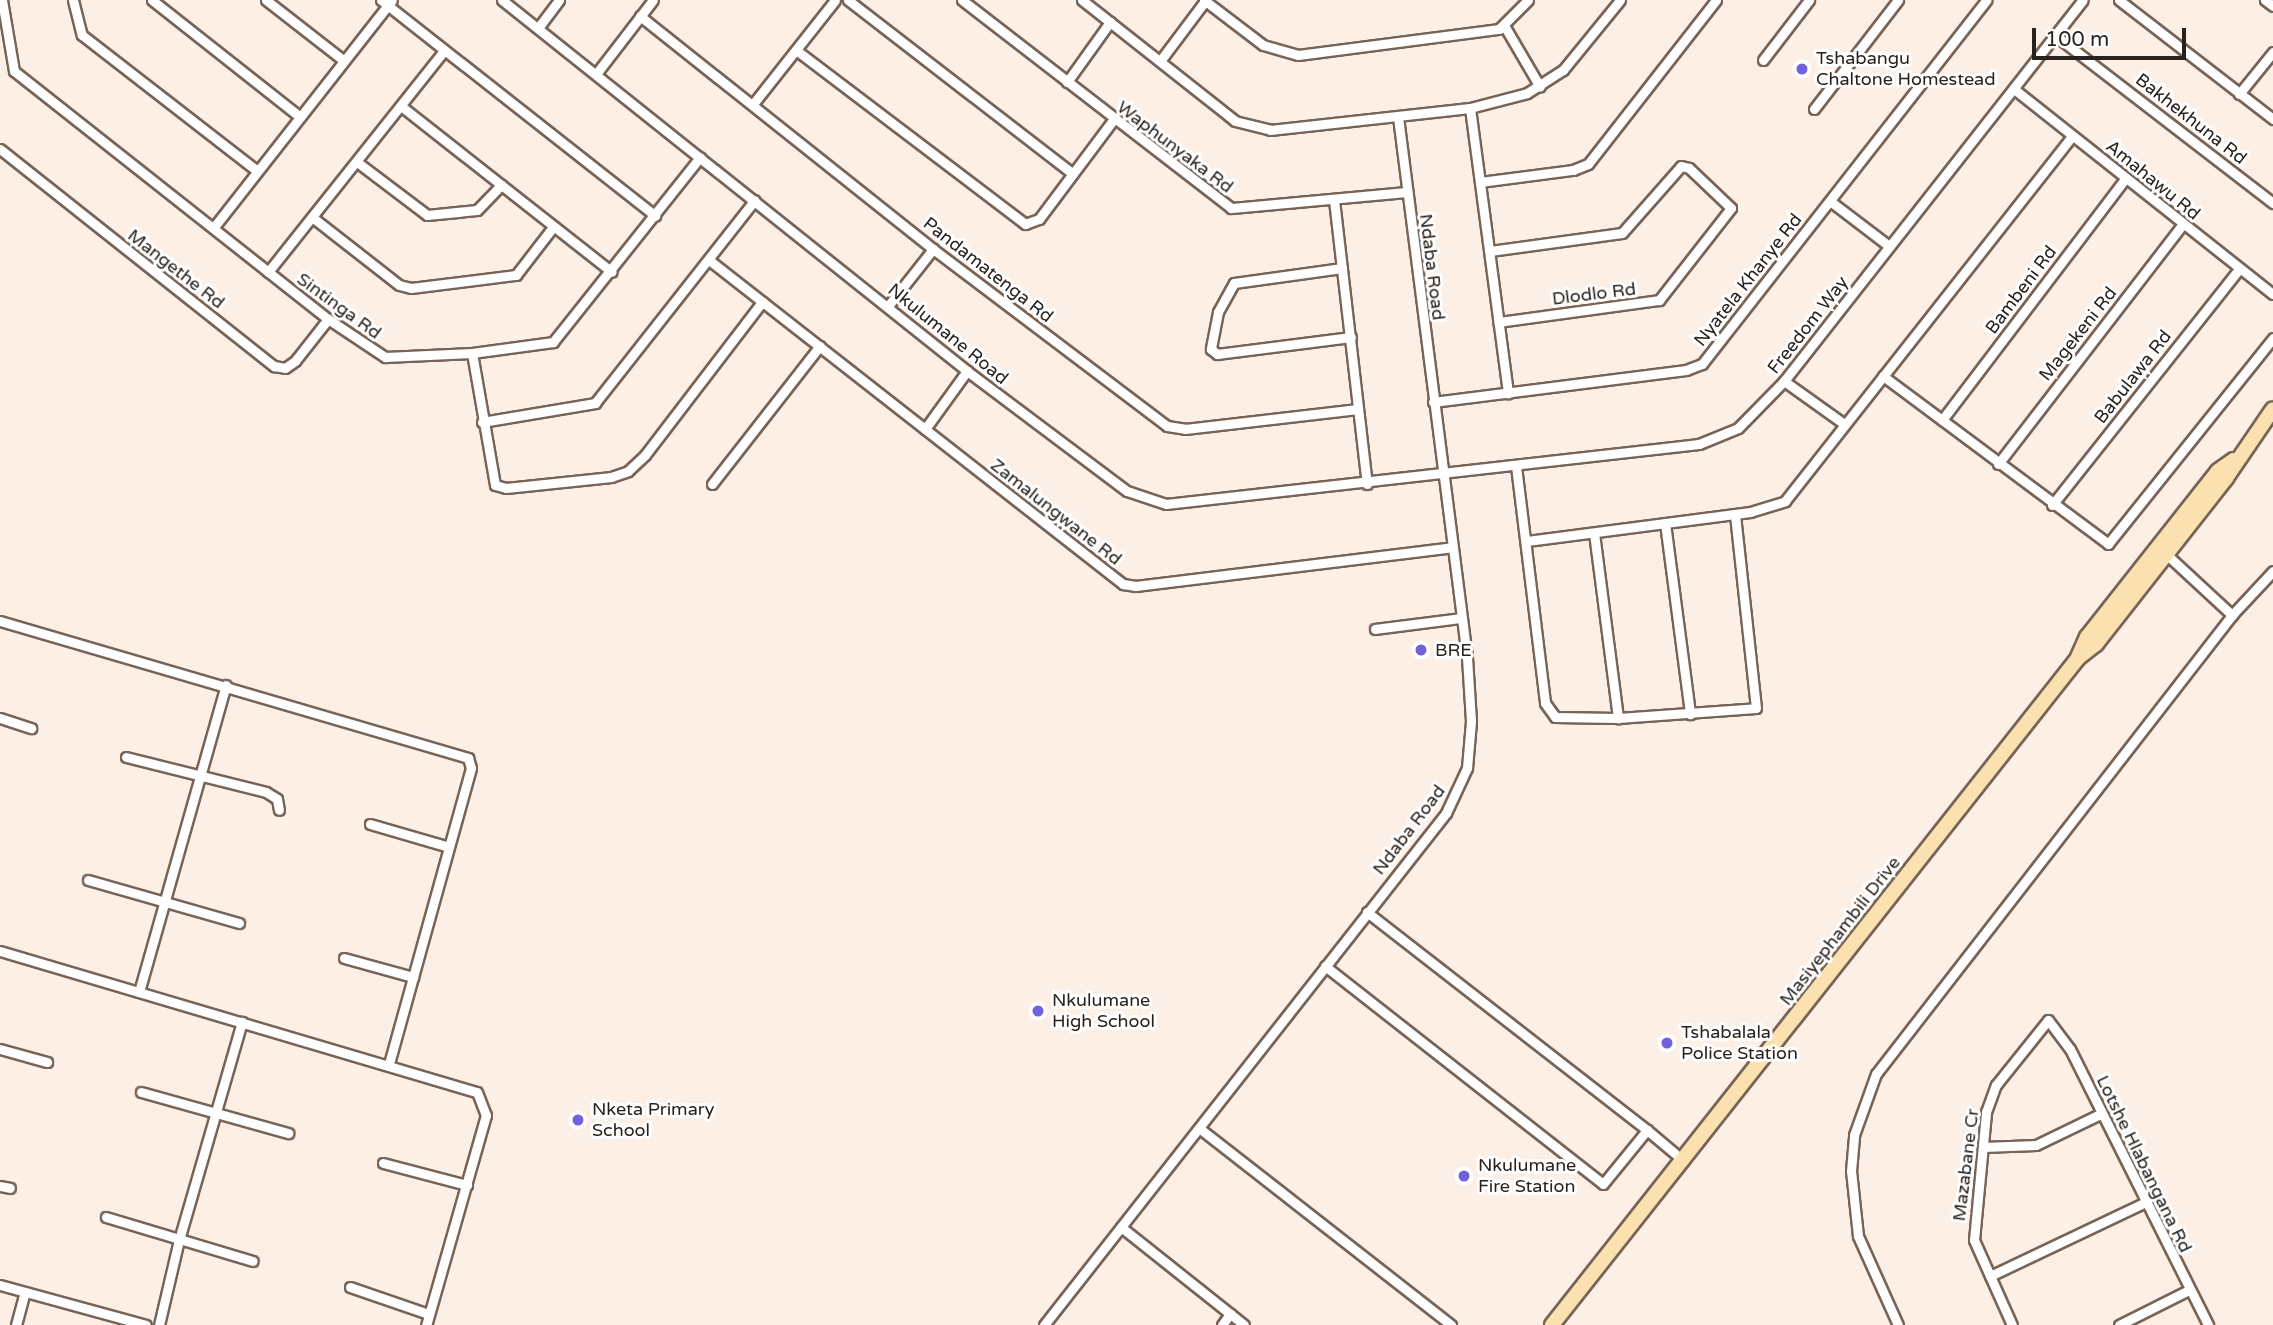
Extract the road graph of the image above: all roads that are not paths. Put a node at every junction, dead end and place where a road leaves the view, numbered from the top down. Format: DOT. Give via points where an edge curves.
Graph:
graph roads {
  1 [pos="2,0"];
  2 [pos="73,0"];
  3 [pos="152,0"];
  4 [pos="265,0"];
  5 [pos="502,0"];
  6 [pos="559,0"];
  7 [pos="653,0"];
  8 [pos="835,0"];
  9 [pos="848,0"];
  10 [pos="962,0"];
  11 [pos="1082,0"];
  12 [pos="1528,0"];
  13 [pos="1620,0"];
  14 [pos="1716,0"];
  15 [pos="1809,0"];
  16 [pos="1898,0"];
  17 [pos="1986,0"];
  18 [pos="2083,0"];
  19 [pos="2119,0"];
  20 [pos="2265,0"];
  21 [pos="1205,1"];
  22 [pos="387,2"];
  23 [pos="2273,6"];
  24 [pos="640,16"];
  25 [pos="1110,22"];
  26 [pos="1505,27"];
  27 [pos="538,28"];
  28 [pos="2056,36"];
  29 [pos="796,50"];
  30 [pos="444,51"];
  31 [pos="2273,52"];
  32 [pos="343,60"];
  33 [pos="1763,60"];
  34 [pos="1160,61"];
  35 [pos="596,74"];
  36 [pos="1067,82"];
  37 [pos="1540,87"];
  38 [pos="2014,89"];
  39 [pos="2239,94"];
  40 [pos="753,104"];
  41 [pos="401,106"];
  42 [pos="1470,108"];
  43 [pos="1814,109"];
  44 [pos="299,116"];
  45 [pos="1398,117"];
  46 [pos="1113,120"];
  47 [pos="2273,120"];
  48 [pos="2072,136"];
  49 [pos="0,149"];
  50 [pos="700,157"];
  51 [pos="357,162"];
  52 [pos="256,170"];
  53 [pos="1073,174"];
  54 [pos="2126,178"];
  55 [pos="1480,182"];
  56 [pos="501,185"];
  57 [pos="1407,192"];
  58 [pos="755,200"];
  59 [pos="1334,200"];
  60 [pos="1830,201"];
  61 [pos="2273,203"];
  62 [pos="655,216"];
  63 [pos="312,217"];
  64 [pos="2183,224"];
  65 [pos="553,226"];
  66 [pos="214,227"];
  67 [pos="1889,246"];
  68 [pos="933,249"];
  69 [pos="1490,251"];
  70 [pos="709,260"];
  71 [pos="1342,268"];
  72 [pos="2239,269"];
  73 [pos="268,272"];
  74 [pos="612,272"];
  75 [pos="2273,295"];
  76 [pos="762,302"];
  77 [pos="888,306"];
  78 [pos="328,319"];
  79 [pos="1499,322"];
  80 [pos="1351,338"];
  81 [pos="2273,338"];
  82 [pos="820,346"];
  83 [pos="472,353"];
  84 [pos="967,371"];
  85 [pos="1883,376"];
  86 [pos="1784,381"];
  87 [pos="1508,393"];
  88 [pos="1433,402"];
  89 [pos="1358,409"];
  90 [pos="2273,409"];
  91 [pos="1942,420"];
  92 [pos="482,422"];
  93 [pos="1844,425"];
  94 [pos="925,429"];
  95 [pos="1998,464"];
  96 [pos="1516,466"];
  97 [pos="1443,474"];
  98 [pos="712,484"];
  99 [pos="1367,484"];
  100 [pos="2052,505"];
  101 [pos="1735,514"];
  102 [pos="1665,523"];
  103 [pos="1594,533"];
  104 [pos="1527,541"];
  105 [pos="1452,547"];
  106 [pos="2162,550"];
  107 [pos="2273,571"];
  108 [pos="2232,615"];
  109 [pos="1461,618"];
  110 [pos="0,621"];
  111 [pos="1375,629"];
  112 [pos="226,685"];
  113 [pos="1690,714"];
  114 [pos="0,718"];
  115 [pos="1618,718"];
  116 [pos="31,728"];
  117 [pos="126,757"];
  118 [pos="200,775"];
  119 [pos="279,810"];
  120 [pos="370,824"];
  121 [pos="449,847"];
  122 [pos="88,880"];
  123 [pos="163,903"];
  124 [pos="1367,912"];
  125 [pos="239,923"];
  126 [pos="0,951"];
  127 [pos="344,958"];
  128 [pos="1325,966"];
  129 [pos="413,977"];
  130 [pos="139,992"];
  131 [pos="2048,1020"];
  132 [pos="242,1022"];
  133 [pos="0,1049"];
  134 [pos="47,1062"];
  135 [pos="390,1065"];
  136 [pos="141,1092"];
  137 [pos="215,1111"];
  138 [pos="2100,1114"];
  139 [pos="1199,1128"];
  140 [pos="1647,1130"];
  141 [pos="288,1133"];
  142 [pos="1983,1147"];
  143 [pos="1684,1161"];
  144 [pos="383,1163"];
  145 [pos="467,1185"];
  146 [pos="2147,1202"];
  147 [pos="106,1217"];
  148 [pos="1121,1227"];
  149 [pos="179,1240"];
  150 [pos="253,1261"];
  151 [pos="1990,1276"];
  152 [pos="0,1285"];
  153 [pos="350,1287"];
  154 [pos="2189,1290"];
  155 [pos="25,1292"];
  156 [pos="429,1314"];
  157 [pos="1230,1314"];
  158 [pos="16,1325"];
  159 [pos="146,1325"];
  160 [pos="159,1325"];
  161 [pos="426,1325"];
  162 [pos="1044,1325"];
  163 [pos="1222,1325"];
  164 [pos="1244,1325"];
  165 [pos="1451,1325"];
  166 [pos="1552,1325"];
  167 [pos="1898,1325"];
  168 [pos="2012,1325"];
  169 [pos="2119,1325"];
  170 [pos="2207,1325"];
  1 -- 66 [label="street, Sintinga Rd" via="14,71"];
  2 -- 52 [label="street" via="82,35"];
  3 -- 44 [label="street"];
  4 -- 32 [label="street"];
  5 -- 27 [label="street, Nkulumane Road"];
  6 -- 27 [label="street"];
  7 -- 24 [label="street"];
  8 -- 29 [label="street"];
  9 -- 53 [label="street"];
  10 -- 36 [label="street, Waphunyaka Rd"];
  11 -- 25 [label="street"];
  12 -- 26 [label="street"];
  13 -- 37 [label="street" via="1571,62"];
  14 -- 55 [label="street" via="1588,164"];
  15 -- 33 [label="street"];
  16 -- 43 [label="street"];
  17 -- 60 [label="street, Nyatela Khanye Rd"];
  18 -- 28 [label="street, Freedom Way"];
  19 -- 39 [label="street"];
  20 -- 23 [label="street"];
  21 -- 26 [label="street" via="1263,45 1290,55"];
  21 -- 34 [label="street"];
  22 -- 30 [label="street"];
  22 -- 32 [label="street"];
  24 -- 35 [label="street"];
  24 -- 40 [label="street, Pandamatenga Rd"];
  25 -- 34 [label="street"];
  25 -- 36 [label="street"];
  26 -- 37 [label="street"];
  27 -- 35 [label="street, Nkulumane Road"];
  28 -- 38 [label="street, Freedom Way"];
  28 -- 61 [label="street, Bakhekhuna Rd"];
  29 -- 40 [label="street"];
  29 -- 53 [label="street" via="1019,222 1031,225 1039,219"];
  30 -- 41 [label="street"];
  30 -- 62 [label="street"];
  31 -- 39 [label="street"];
  32 -- 44 [label="street"];
  34 -- 45 [label="street" via="1235,121 1251,128 1270,131"];
  35 -- 50 [label="street, Nkulumane Road"];
  36 -- 46 [label="street, Waphunyaka Rd"];
  37 -- 42 [label="street"];
  38 -- 48 [label="street, Amahawu Rd"];
  38 -- 67 [label="street, Freedom Way"];
  39 -- 47 [label="street"];
  40 -- 68 [label="street, Pandamatenga Rd"];
  41 -- 51 [label="street"];
  41 -- 56 [label="street"];
  42 -- 45 [label="street"];
  42 -- 55 [label="street"];
  44 -- 52 [label="street"];
  45 -- 57 [label="street, Ndaba Road"];
  46 -- 53 [label="street"];
  46 -- 59 [label="street, Waphunyaka Rd" via="1231,208"];
  48 -- 54 [label="street, Amahawu Rd"];
  48 -- 85 [label="street"];
  49 -- 78 [label="street, Mangethe Rd" via="274,366 285,368 295,361"];
  50 -- 58 [label="street, Nkulumane Road"];
  50 -- 62 [label="street, Sintinga Rd"];
  51 -- 56 [label="street" via="427,215 477,210"];
  51 -- 63 [label="street"];
  52 -- 66 [label="street"];
  54 -- 64 [label="street, Amahawu Rd"];
  54 -- 91 [label="street, Bambeni Rd"];
  55 -- 69 [label="street"];
  56 -- 65 [label="street"];
  57 -- 59 [label="street, Waphunyaka Rd"];
  57 -- 88 [label="street, Ndaba Road"];
  58 -- 70 [label="street"];
  58 -- 77 [label="street, Nkulumane Road"];
  59 -- 71 [label="street"];
  60 -- 67 [label="street"];
  60 -- 87 [label="street, Nyatela Khanye Rd" via="1702,364 1686,370"];
  62 -- 74 [label="street, Sintinga Rd"];
  63 -- 65 [label="street" via="399,285 411,288 516,275"];
  63 -- 73 [label="street"];
  64 -- 72 [label="street, Amahawu Rd"];
  64 -- 95 [label="street, Magekeni Rd"];
  65 -- 74 [label="street"];
  66 -- 73 [label="street, Sintinga Rd"];
  67 -- 86 [label="street, Freedom Way"];
  68 -- 77 [label="street"];
  68 -- 89 [label="street, Pandamatenga Rd" via="1167,426 1185,429"];
  69 -- 79 [label="street"];
  69 -- 79 [label="street, Dlodlo Rd" via="1622,233 1681,166 1689,168 1731,208 1659,300"];
  70 -- 76 [label="street, Zamalungwane Rd"];
  70 -- 92 [label="street" via="595,403"];
  71 -- 80 [label="street"];
  71 -- 80 [label="street" via="1234,283 1218,312 1211,349 1217,354"];
  72 -- 75 [label="street, Amahawu Rd"];
  72 -- 100 [label="street, Babulawa Rd"];
  73 -- 78 [label="street, Sintinga Rd"];
  74 -- 83 [label="street, Sintinga Rd" via="553,342"];
  76 -- 82 [label="street, Zamalungwane Rd"];
  76 -- 92 [label="street" via="655,443 622,474 500,487 490,474"];
  77 -- 84 [label="street, Nkulumane Road"];
  78 -- 83 [label="street, Sintinga Rd" via="386,357"];
  79 -- 87 [label="street"];
  80 -- 89 [label="street"];
  81 -- 100 [label="street" via="2110,543 2102,543"];
  82 -- 94 [label="street, Zamalungwane Rd"];
  82 -- 98 [label="street"];
  83 -- 92 [label="street"];
  84 -- 94 [label="street"];
  84 -- 99 [label="street, Nkulumane Road" via="1127,491 1153,502 1183,503"];
  85 -- 91 [label="street"];
  85 -- 93 [label="street"];
  86 -- 93 [label="street"];
  86 -- 96 [label="street, Freedom Way" via="1749,421 1713,440"];
  87 -- 88 [label="street, Nyatela Khanye Rd"];
  88 -- 97 [label="street, Ndaba Road"];
  89 -- 99 [label="street"];
  90 -- 106 [label="main road, Masiyephambili Drive" via="2235,459 2217,471"];
  91 -- 95 [label="street"];
  93 -- 101 [label="street" via="1785,501"];
  94 -- 105 [label="street, Zamalungwane Rd" via="1129,586"];
  95 -- 100 [label="street"];
  96 -- 97 [label="street, Freedom Way"];
  96 -- 104 [label="street"];
  97 -- 99 [label="street, Nkulumane Road"];
  97 -- 105 [label="street, Ndaba Road"];
  101 -- 102 [label="street"];
  101 -- 113 [label="street" via="1757,703 1752,710"];
  102 -- 103 [label="street"];
  102 -- 113 [label="street"];
  103 -- 104 [label="street"];
  103 -- 115 [label="street"];
  104 -- 115 [label="street" via="1547,710 1560,718"];
  105 -- 109 [label="street, Ndaba Road"];
  106 -- 108 [label="street"];
  106 -- 143 [label="main road, Masiyephambili Drive" via="2087,637 2078,658"];
  107 -- 108 [label="street"];
  108 -- 167 [label="street" via="1967,954 1869,1089 1853,1144 1856,1226 1867,1263"];
  109 -- 111 [label="street"];
  109 -- 124 [label="street, Ndaba Road" via="1471,721 1464,777 1446,813"];
  110 -- 112 [label="street"];
  112 -- 118 [label="street"];
  112 -- 121 [label="street" via="464,754 471,768"];
  113 -- 115 [label="street"];
  114 -- 116 [label="street"];
  117 -- 118 [label="street"];
  118 -- 119 [label="street" via="266,792 276,799"];
  118 -- 123 [label="street"];
  120 -- 121 [label="street"];
  121 -- 129 [label="street"];
  122 -- 123 [label="street"];
  123 -- 125 [label="street"];
  123 -- 130 [label="street"];
  124 -- 128 [label="street, Ndaba Road"];
  124 -- 140 [label="street"];
  126 -- 130 [label="street"];
  127 -- 129 [label="street"];
  128 -- 139 [label="street, Ndaba Road"];
  128 -- 140 [label="street" via="1603,1184"];
  129 -- 135 [label="street"];
  130 -- 132 [label="street"];
  131 -- 138 [label="street, Lotshe Hlabangana Rd" via="2070,1049"];
  131 -- 142 [label="street, Mazabane Cr" via="1990,1097"];
  132 -- 135 [label="street"];
  132 -- 137 [label="street"];
  133 -- 134 [label="street"];
  135 -- 145 [label="street" via="470,1088 483,1098 486,1115"];
  136 -- 137 [label="street"];
  137 -- 141 [label="street"];
  137 -- 149 [label="street"];
  138 -- 142 [label="street" via="2036,1145"];
  138 -- 146 [label="street, Lotshe Hlabangana Rd"];
  139 -- 148 [label="street, Ndaba Road"];
  139 -- 165 [label="street"];
  140 -- 143 [label="street"];
  142 -- 151 [label="street, Mazabane Cr" via="1974,1240"];
  143 -- 166 [label="main road, Masiyephambili Drive"];
  144 -- 145 [label="street"];
  145 -- 156 [label="street"];
  146 -- 151 [label="street"];
  146 -- 154 [label="street, Lotshe Hlabangana Rd"];
  147 -- 149 [label="street"];
  148 -- 157 [label="street"];
  148 -- 162 [label="street, Ndaba Road"];
  149 -- 150 [label="street"];
  149 -- 160 [label="street"];
  151 -- 168 [label="street, Mazabane Cr"];
  152 -- 155 [label="street"];
  153 -- 156 [label="street"];
  154 -- 169 [label="street"];
  154 -- 170 [label="street, Lotshe Hlabangana Rd"];
  155 -- 158 [label="street"];
  155 -- 159 [label="street"];
  156 -- 161 [label="street"];
  157 -- 163 [label="street"];
  157 -- 164 [label="street"];
}
